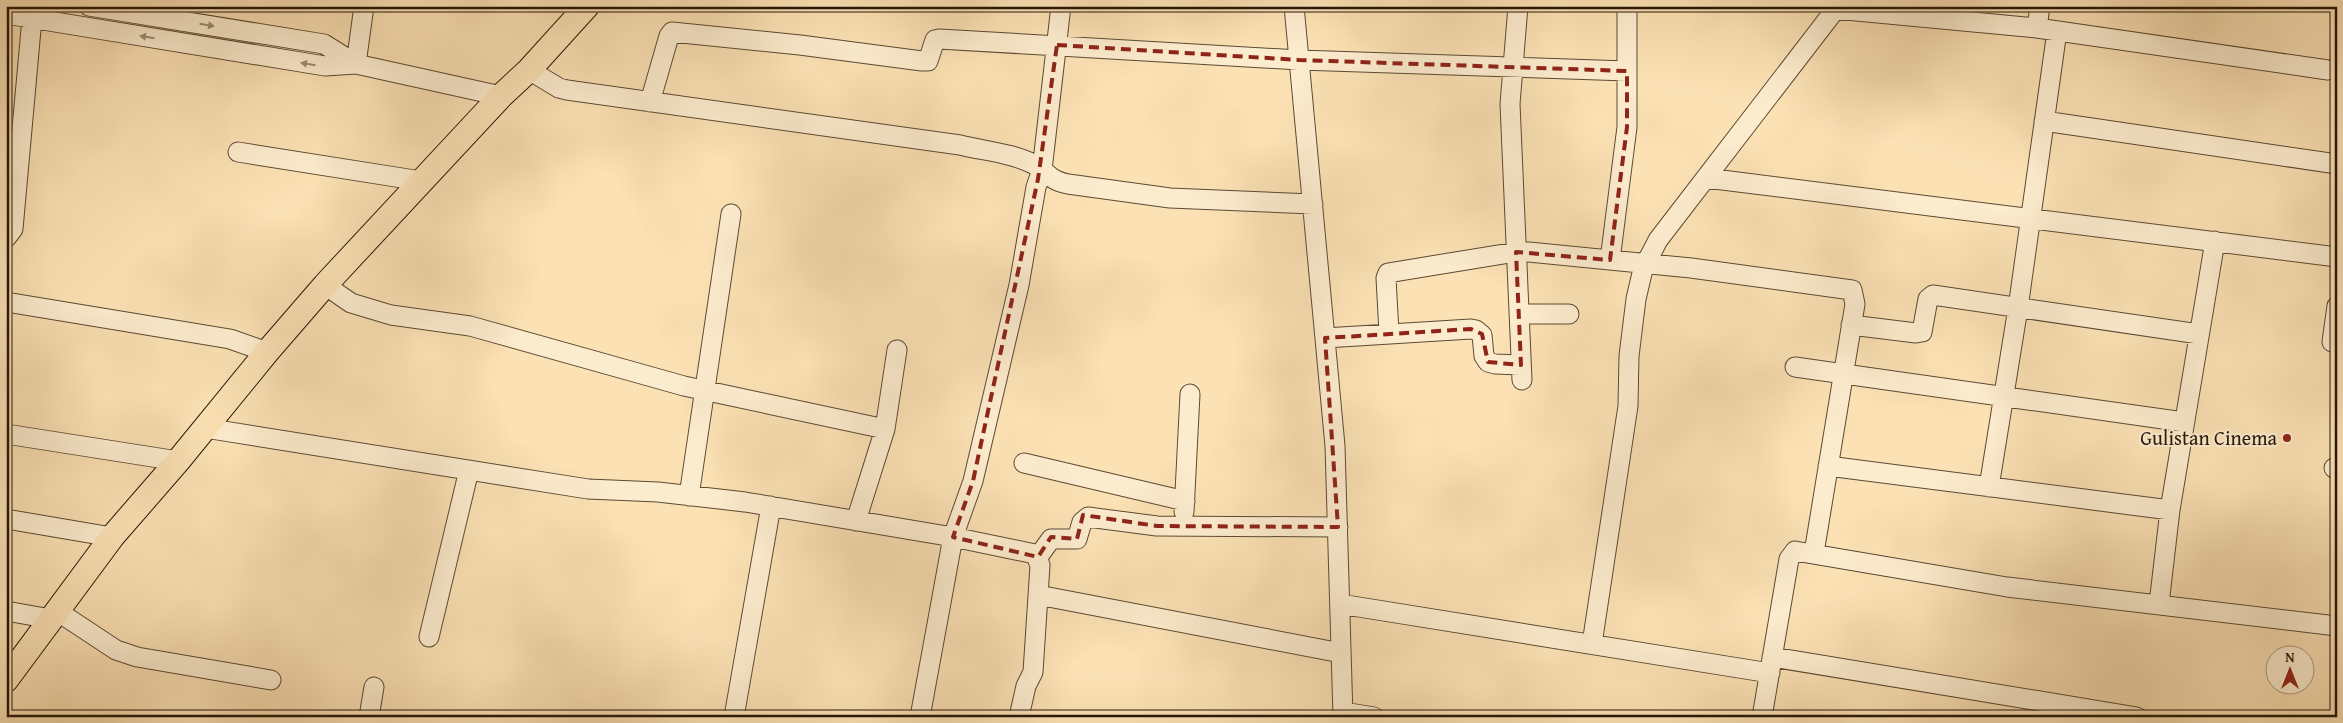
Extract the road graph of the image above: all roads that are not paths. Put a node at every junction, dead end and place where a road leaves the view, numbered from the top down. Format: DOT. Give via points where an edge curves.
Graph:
graph roads {
  1 [pos="90,6"];
  2 [pos="364,6"];
  3 [pos="587,6"];
  4 [pos="1061,6"];
  5 [pos="1294,6"];
  6 [pos="1518,6"];
  7 [pos="1627,6"];
  8 [pos="2040,6"];
  9 [pos="1836,7"];
  10 [pos="33,13"];
  11 [pos="6,14"];
  12 [pos="2037,28"];
  13 [pos="2057,31"];
  14 [pos="1057,46"];
  15 [pos="1299,60"];
  16 [pos="356,64"];
  17 [pos="1513,66"];
  18 [pos="529,70"];
  19 [pos="2328,70"];
  20 [pos="1627,71"];
  21 [pos="501,96"];
  22 [pos="650,102"];
  23 [pos="2044,121"];
  24 [pos="238,152"];
  25 [pos="2337,164"];
  26 [pos="1042,170"];
  27 [pos="1706,178"];
  28 [pos="421,181"];
  29 [pos="11,196"];
  30 [pos="1313,204"];
  31 [pos="731,214"];
  32 [pos="2030,219"];
  33 [pos="6,238"];
  34 [pos="2215,241"];
  35 [pos="1516,252"];
  36 [pos="2337,257"];
  37 [pos="1610,260"];
  38 [pos="1646,264"];
  39 [pos="325,285"];
  40 [pos="6,302"];
  41 [pos="2337,306"];
  42 [pos="2018,308"];
  43 [pos="1519,314"];
  44 [pos="1569,314"];
  45 [pos="1851,325"];
  46 [pos="1389,333"];
  47 [pos="2199,334"];
  48 [pos="1325,338"];
  49 [pos="2332,342"];
  50 [pos="897,350"];
  51 [pos="267,352"];
  52 [pos="1795,366"];
  53 [pos="1844,373"];
  54 [pos="705,390"];
  55 [pos="1190,394"];
  56 [pos="2003,397"];
  57 [pos="2184,422"];
  58 [pos="205,428"];
  59 [pos="885,428"];
  60 [pos="6,434"];
  61 [pos="178,462"];
  62 [pos="1024,463"];
  63 [pos="1828,466"];
  64 [pos="469,470"];
  65 [pos="1989,487"];
  66 [pos="689,496"];
  67 [pos="1185,501"];
  68 [pos="771,506"];
  69 [pos="2170,510"];
  70 [pos="6,519"];
  71 [pos="856,521"];
  72 [pos="1183,526"];
  73 [pos="1338,526"];
  74 [pos="112,537"];
  75 [pos="953,537"];
  76 [pos="1814,553"];
  77 [pos="1038,557"];
  78 [pos="1038,595"];
  79 [pos="1340,604"];
  80 [pos="2159,604"];
  81 [pos="6,611"];
  82 [pos="54,615"];
  83 [pos="2337,626"];
  84 [pos="429,637"];
  85 [pos="1592,644"];
  86 [pos="1341,653"];
  87 [pos="1771,665"];
  88 [pos="6,680"];
  89 [pos="271,680"];
  90 [pos="374,687"];
  91 [pos="2080,712"];
  92 [pos="1343,714"];
  93 [pos="369,717"];
  94 [pos="734,717"];
  95 [pos="920,717"];
  96 [pos="1019,717"];
  97 [pos="1374,717"];
  98 [pos="1762,717"];
  99 [pos="2136,717"];
  1 -- 16 [label="street, one-way" via="324,44"];
  2 -- 16 [label="street"];
  3 -- 18 [label="main road"];
  4 -- 14 [label="street"];
  5 -- 15 [label="street"];
  6 -- 17 [label="street"];
  7 -- 20 [label="street"];
  8 -- 12 [label="street"];
  9 -- 12 [label="street"];
  9 -- 27 [label="street"];
  10 -- 11 [label="street"];
  16 -- 10 [label="street, one-way" via="325,66"];
  10 -- 29 [label="street"];
  12 -- 13 [label="street"];
  13 -- 19 [label="street"];
  13 -- 23 [label="street"];
  14 -- 15 [label="street"];
  14 -- 22 [label="street" via="939,39 934,40 928,60 922,62 672,32 668,36"];
  14 -- 26 [label="street"];
  15 -- 17 [label="street"];
  15 -- 30 [label="street"];
  16 -- 21 [label="street"];
  17 -- 20 [label="street"];
  17 -- 35 [label="street" via="1510,104"];
  18 -- 21 [label="main road"];
  18 -- 22 [label="street" via="559,88"];
  20 -- 37 [label="street" via="1627,127"];
  21 -- 28 [label="main road"];
  22 -- 26 [label="street" via="931,140 1020,159"];
  23 -- 25 [label="street"];
  23 -- 32 [label="street"];
  24 -- 28 [label="street"];
  26 -- 30 [label="street" via="1057,182 1132,193"];
  26 -- 75 [label="street" via="976,471"];
  27 -- 32 [label="street"];
  27 -- 38 [label="street" via="1658,240"];
  28 -- 39 [label="main road"];
  29 -- 33 [label="street" via="13,229"];
  30 -- 48 [label="street"];
  31 -- 54 [label="street"];
  32 -- 34 [label="street"];
  32 -- 42 [label="street"];
  34 -- 36 [label="street"];
  34 -- 47 [label="street"];
  35 -- 37 [label="street"];
  35 -- 43 [label="street"];
  35 -- 46 [label="street" via="1388,273"];
  37 -- 38 [label="street"];
  38 -- 45 [label="street" via="1848,288 1855,298"];
  38 -- 85 [label="street" via="1636,299 1629,356 1628,406"];
  39 -- 51 [label="main road"];
  39 -- 54 [label="street" via="351,303 391,315 470,326 655,379"];
  40 -- 51 [label="street" via="230,339"];
  41 -- 49 [label="street"];
  42 -- 45 [label="street" via="1933,296 1928,298 1923,329 1919,333"];
  42 -- 47 [label="street"];
  42 -- 56 [label="street"];
  43 -- 44 [label="street"];
  43 -- 46 [label="street" via="1522,372 1488,362 1484,356 1482,335 1476,330"];
  45 -- 53 [label="street"];
  46 -- 48 [label="street"];
  47 -- 57 [label="street"];
  48 -- 73 [label="street" via="1335,446"];
  50 -- 59 [label="street"];
  51 -- 58 [label="main road"];
  52 -- 53 [label="street"];
  53 -- 56 [label="street"];
  53 -- 63 [label="street"];
  54 -- 59 [label="street"];
  54 -- 66 [label="street"];
  55 -- 67 [label="street"];
  56 -- 57 [label="street"];
  56 -- 65 [label="street"];
  57 -- 69 [label="street"];
  58 -- 61 [label="main road"];
  58 -- 64 [label="street"];
  59 -- 71 [label="street"];
  60 -- 61 [label="street"];
  61 -- 74 [label="main road"];
  62 -- 67 [label="street"];
  63 -- 65 [label="street"];
  63 -- 76 [label="street"];
  64 -- 66 [label="street" via="588,489"];
  64 -- 84 [label="street"];
  65 -- 69 [label="street"];
  66 -- 68 [label="street"];
  67 -- 72 [label="street"];
  68 -- 71 [label="street"];
  68 -- 94 [label="street"];
  69 -- 80 [label="street"];
  70 -- 74 [label="street"];
  71 -- 75 [label="street"];
  72 -- 73 [label="street"];
  72 -- 77 [label="street" via="1148,525 1088,516 1083,520 1077,539 1051,539"];
  73 -- 79 [label="street"];
  74 -- 82 [label="main road"];
  75 -- 77 [label="street"];
  75 -- 95 [label="street"];
  76 -- 80 [label="street" via="2007,587"];
  76 -- 87 [label="street" via="1795,551 1789,558"];
  77 -- 78 [label="street"];
  78 -- 86 [label="street"];
  78 -- 96 [label="street" via="1033,672 1026,686"];
  79 -- 85 [label="street"];
  79 -- 86 [label="street"];
  80 -- 83 [label="street"];
  81 -- 82 [label="street"];
  82 -- 88 [label="main road"];
  82 -- 89 [label="street" via="130,655"];
  85 -- 87 [label="street"];
  86 -- 92 [label="street"];
  87 -- 91 [label="street"];
  87 -- 98 [label="street"];
  90 -- 93 [label="street"];
  91 -- 99 [label="street"];
  92 -- 97 [label="street"];
}
